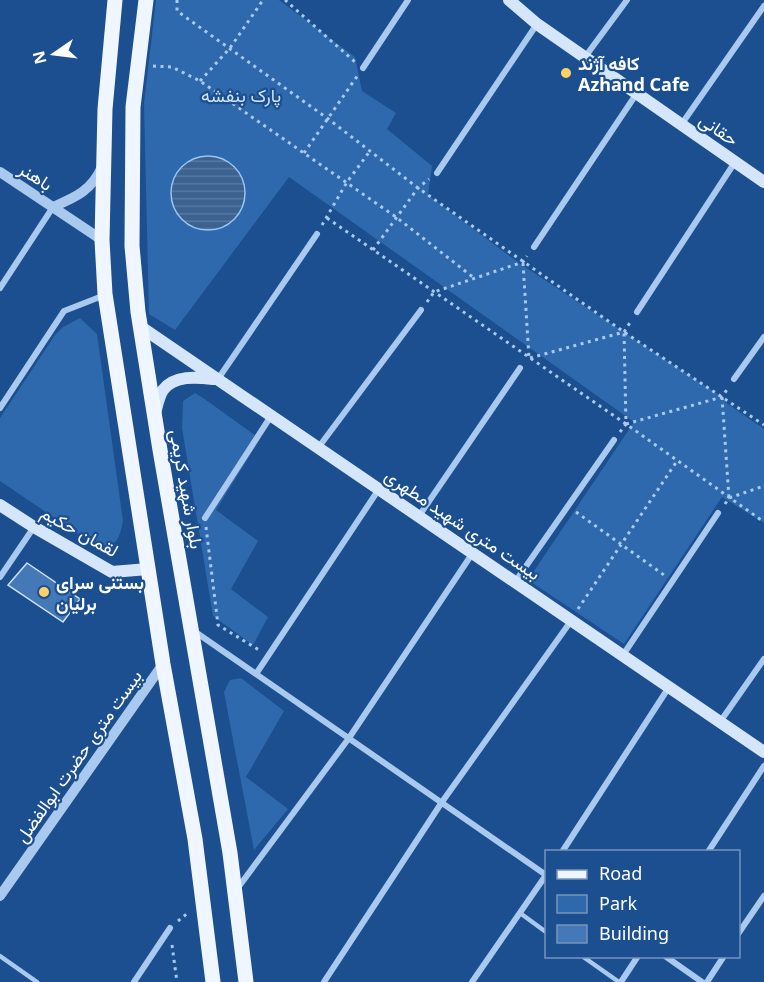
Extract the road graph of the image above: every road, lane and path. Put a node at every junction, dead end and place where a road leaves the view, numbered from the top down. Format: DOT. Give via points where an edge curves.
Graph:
graph roads {
  1 [pos="115,0"];
  2 [pos="146,0"];
  3 [pos="177,0"];
  4 [pos="263,0"];
  5 [pos="285,0"];
  6 [pos="408,0"];
  7 [pos="509,0"];
  8 [pos="627,0"];
  9 [pos="764,6"];
  10 [pos="537,24"];
  11 [pos="230,48"];
  12 [pos="585,57"];
  13 [pos="138,66"];
  14 [pos="363,68"];
  15 [pos="200,81"];
  16 [pos="637,93"];
  17 [pos="327,118"];
  18 [pos="681,125"];
  19 [pos="370,151"];
  20 [pos="304,153"];
  21 [pos="735,162"];
  22 [pos="103,164"];
  23 [pos="0,172"];
  24 [pos="436,173"];
  25 [pos="347,182"];
  26 [pos="764,182"];
  27 [pos="418,188"];
  28 [pos="53,207"];
  29 [pos="396,217"];
  30 [pos="317,234"];
  31 [pos="102,240"];
  32 [pos="534,247"];
  33 [pos="373,250"];
  34 [pos="523,262"];
  35 [pos="474,278"];
  36 [pos="0,288"];
  37 [pos="434,292"];
  38 [pos="105,294"];
  39 [pos="421,310"];
  40 [pos="637,312"];
  41 [pos="141,327"];
  42 [pos="624,332"];
  43 [pos="764,337"];
  44 [pos="529,358"];
  45 [pos="519,368"];
  46 [pos="218,379"];
  47 [pos="734,380"];
  48 [pos="722,397"];
  49 [pos="0,408"];
  50 [pos="155,414"];
  51 [pos="272,416"];
  52 [pos="626,424"];
  53 [pos="764,425"];
  54 [pos="614,440"];
  55 [pos="318,448"];
  56 [pos="676,461"];
  57 [pos="764,486"];
  58 [pos="379,489"];
  59 [pos="729,498"];
  60 [pos="0,505"];
  61 [pos="568,506"];
  62 [pos="718,513"];
  63 [pos="419,516"];
  64 [pos="205,518"];
  65 [pos="764,522"];
  66 [pos="34,527"];
  67 [pos="621,544"];
  68 [pos="472,553"];
  69 [pos="148,569"];
  70 [pos="0,577"];
  71 [pos="673,581"];
  72 [pos="515,582"];
  73 [pos="571,620"];
  74 [pos="191,630"];
  75 [pos="268,656"];
  76 [pos="623,656"];
  77 [pos="764,659"];
  78 [pos="163,664"];
  79 [pos="256,674"];
  80 [pos="669,687"];
  81 [pos="720,722"];
  82 [pos="349,738"];
  83 [pos="764,752"];
  84 [pos="764,766"];
  85 [pos="442,802"];
  86 [pos="563,850"];
  87 [pos="709,850"];
  88 [pos="545,874"];
  89 [pos="545,876"];
  90 [pos="235,891"];
  91 [pos="0,896"];
  92 [pos="764,896"];
  93 [pos="202,901"];
  94 [pos="520,913"];
  95 [pos="170,928"];
  96 [pos="545,931"];
  97 [pos="740,931"];
  98 [pos="0,956"];
  99 [pos="584,958"];
  100 [pos="637,958"];
  101 [pos="666,958"];
  102 [pos="723,958"];
  103 [pos="37,982"];
  104 [pos="134,982"];
  105 [pos="177,982"];
  106 [pos="213,982"];
  107 [pos="246,982"];
  108 [pos="324,982"];
  109 [pos="472,982"];
  110 [pos="620,982"];
  111 [pos="702,982"];
  112 [pos="707,982"];
  1 -- 22 [label="main road"];
  2 -- 13 [label="main road, بلوار شهید کریمی"];
  3 -- 11 [label="path" via="177,11"];
  4 -- 11 [label="path"];
  5 -- 14 [label="path"];
  6 -- 14 [label="street"];
  7 -- 10 [label="main road, حقانی"];
  8 -- 12 [label="street"];
  9 -- 18 [label="street"];
  10 -- 12 [label="main road, حقانی"];
  10 -- 24 [label="street"];
  11 -- 15 [label="path"];
  11 -- 17 [label="path"];
  12 -- 16 [label="main road, حقانی"];
  13 -- 15 [label="path" via="172,67"];
  13 -- 41 [label="main road, بلوار شهید کریمی" via="133,107 132,246"];
  14 -- 17 [label="path"];
  15 -- 20 [label="path"];
  16 -- 18 [label="main road, حقانی"];
  16 -- 32 [label="street"];
  17 -- 19 [label="path"];
  17 -- 20 [label="path"];
  18 -- 21 [label="main road, حقانی"];
  19 -- 25 [label="path"];
  19 -- 27 [label="path"];
  20 -- 25 [label="path"];
  21 -- 26 [label="main road, حقانی"];
  21 -- 40 [label="street"];
  22 -- 28 [label="street, باهنر" via="84,192"];
  22 -- 31 [label="main road"];
  23 -- 28 [label="street, باهنر"];
  24 -- 27 [label="path"];
  25 -- 29 [label="path"];
  25 -- 33 [label="path" via="327,218"];
  27 -- 29 [label="path"];
  27 -- 34 [label="path"];
  28 -- 31 [label="street, باهنر"];
  28 -- 36 [label="street"];
  29 -- 33 [label="path"];
  29 -- 35 [label="path"];
  30 -- 46 [label="street"];
  31 -- 38 [label="main road"];
  33 -- 37 [label="path"];
  34 -- 35 [label="path"];
  34 -- 42 [label="path"];
  34 -- 44 [label="path"];
  35 -- 37 [label="path"];
  37 -- 39 [label="path"];
  37 -- 44 [label="path"];
  38 -- 49 [label="street" via="64,312"];
  38 -- 69 [label="main road"];
  39 -- 55 [label="street"];
  40 -- 42 [label="path"];
  41 -- 46 [label="main road, بیست متری شهید مطهری"];
  41 -- 50 [label="main road, بلوار شهید کریمی"];
  42 -- 44 [label="path"];
  42 -- 48 [label="path"];
  42 -- 52 [label="path"];
  43 -- 47 [label="street"];
  44 -- 45 [label="path"];
  44 -- 52 [label="path"];
  45 -- 63 [label="street"];
  46 -- 50 [label="main road" via="199,377 172,382 162,391"];
  46 -- 51 [label="main road, بیست متری شهید مطهری"];
  47 -- 48 [label="path"];
  48 -- 52 [label="path"];
  48 -- 53 [label="path"];
  48 -- 59 [label="path"];
  50 -- 74 [label="main road, بلوار شهید کریمی"];
  51 -- 55 [label="main road, بیست متری شهید مطهری"];
  51 -- 64 [label="street"];
  52 -- 54 [label="path"];
  52 -- 56 [label="path"];
  54 -- 61 [label="street"];
  55 -- 58 [label="main road, بیست متری شهید مطهری"];
  56 -- 59 [label="path"];
  56 -- 67 [label="path"];
  57 -- 59 [label="path"];
  58 -- 63 [label="main road, بیست متری شهید مطهری"];
  58 -- 75 [label="street"];
  59 -- 65 [label="path"];
  60 -- 66 [label="main road, لقمان حکیم"];
  61 -- 67 [label="path"];
  61 -- 72 [label="street"];
  62 -- 71 [label="street"];
  63 -- 68 [label="main road, بیست متری شهید مطهری"];
  64 -- 75 [label="path" via="218,625"];
  66 -- 69 [label="main road, لقمان حکیم" via="112,572"];
  66 -- 70 [label="street"];
  67 -- 71 [label="path"];
  67 -- 73 [label="path"];
  68 -- 72 [label="main road, بیست متری شهید مطهری"];
  68 -- 82 [label="street"];
  69 -- 78 [label="main road"];
  71 -- 76 [label="street"];
  72 -- 73 [label="main road, بیست متری شهید مطهری"];
  73 -- 76 [label="main road, بیست متری شهید مطهری"];
  73 -- 85 [label="street"];
  74 -- 79 [label="street"];
  74 -- 90 [label="main road, بلوار شهید کریمی"];
  75 -- 79 [label="street"];
  76 -- 80 [label="main road, بیست متری شهید مطهری"];
  77 -- 81 [label="street"];
  78 -- 91 [label="street, بیست متری حضرت ابوالفضل"];
  78 -- 93 [label="main road" via="195,839"];
  79 -- 82 [label="street"];
  80 -- 81 [label="main road, بیست متری شهید مطهری"];
  80 -- 86 [label="street"];
  81 -- 83 [label="main road, بیست متری شهید مطهری"];
  82 -- 85 [label="street"];
  82 -- 90 [label="street"];
  84 -- 87 [label="street"];
  85 -- 88 [label="street"];
  85 -- 108 [label="street"];
  89 -- 94 [label="street"];
  90 -- 107 [label="main road, بلوار شهید کریمی"];
  92 -- 97 [label="street"];
  93 -- 95 [label="path"];
  93 -- 106 [label="main road"];
  94 -- 96 [label="lane"];
  94 -- 109 [label="street"];
  95 -- 104 [label="street"];
  95 -- 105 [label="path"];
  98 -- 103 [label="lane"];
  99 -- 110 [label="lane"];
  100 -- 110 [label="street"];
  101 -- 111 [label="street"];
  102 -- 112 [label="street"];
}
